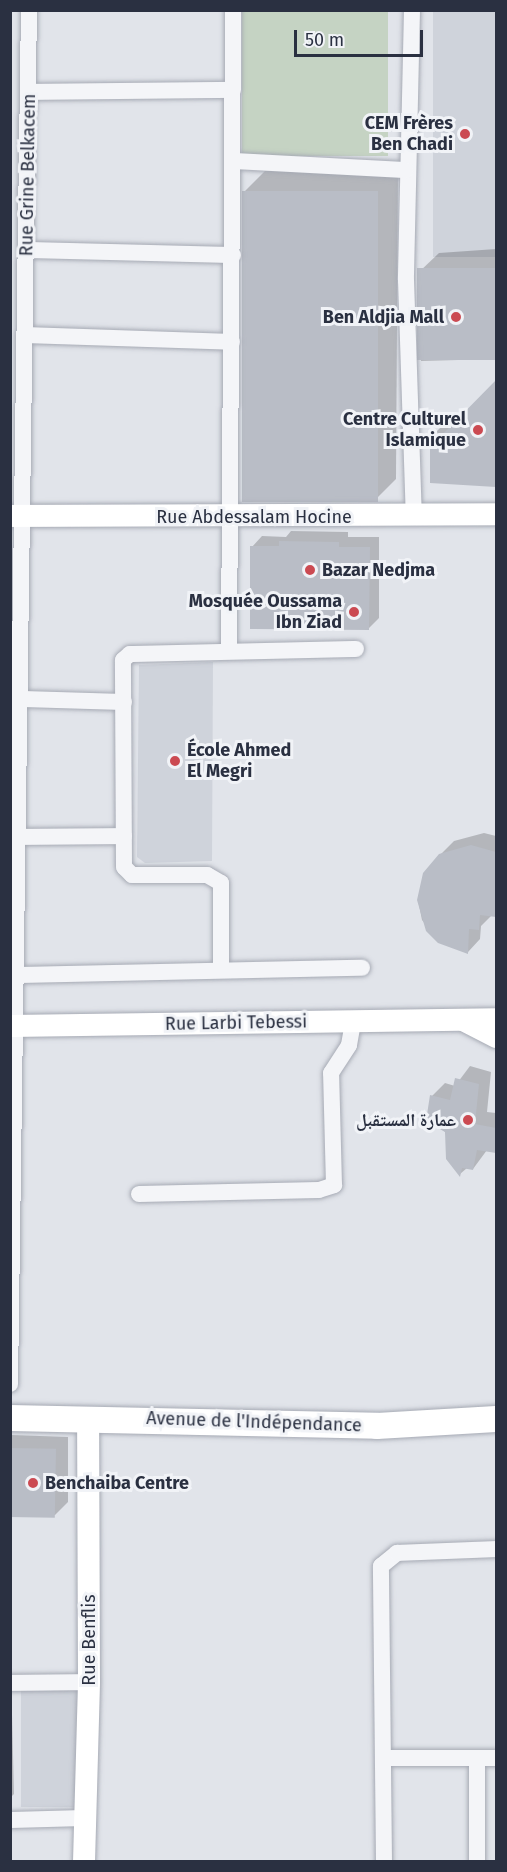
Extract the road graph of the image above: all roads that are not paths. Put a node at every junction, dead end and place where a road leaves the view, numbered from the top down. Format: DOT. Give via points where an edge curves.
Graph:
graph roads {
  1 [pos="29,10"];
  2 [pos="233,10"];
  3 [pos="411,10"];
  4 [pos="233,90"];
  5 [pos="30,92"];
  6 [pos="233,162"];
  7 [pos="405,170"];
  8 [pos="27,250"];
  9 [pos="234,255"];
  10 [pos="25,335"];
  11 [pos="232,342"];
  12 [pos="496,514"];
  13 [pos="414,516"];
  14 [pos="18,517"];
  15 [pos="229,517"];
  16 [pos="357,649"];
  17 [pos="229,650"];
  18 [pos="23,699"];
  19 [pos="124,702"];
  20 [pos="124,836"];
  21 [pos="19,837"];
  22 [pos="363,968"];
  23 [pos="221,970"];
  24 [pos="16,975"];
  25 [pos="461,1019"];
  26 [pos="496,1019"];
  27 [pos="353,1022"];
  28 [pos="13,1026"];
  29 [pos="496,1037"];
  30 [pos="139,1194"];
  31 [pos="12,1236"];
  32 [pos="10,1384"];
  33 [pos="10,1418"];
  34 [pos="88,1418"];
  35 [pos="496,1419"];
  36 [pos="496,1549"];
  37 [pos="89,1682"];
  38 [pos="10,1683"];
  39 [pos="383,1758"];
  40 [pos="496,1758"];
  41 [pos="477,1759"];
  42 [pos="85,1818"];
  43 [pos="10,1820"];
  44 [pos="84,1862"];
  45 [pos="384,1862"];
  46 [pos="477,1862"];
  1 -- 5 [label="street, Rue Grine Belkacem"];
  2 -- 4 [label="street"];
  3 -- 7 [label="street"];
  4 -- 5 [label="street"];
  4 -- 6 [label="street"];
  5 -- 8 [label="street, Rue Grine Belkacem"];
  6 -- 7 [label="street"];
  6 -- 9 [label="street"];
  7 -- 13 [label="street"];
  8 -- 9 [label="street"];
  8 -- 10 [label="street, Rue Grine Belkacem"];
  9 -- 11 [label="street"];
  10 -- 11 [label="street"];
  10 -- 14 [label="street, Rue Grine Belkacem"];
  11 -- 15 [label="street"];
  12 -- 13 [label="street, Rue Abdessalam Hocine"];
  13 -- 15 [label="street, Rue Abdessalam Hocine"];
  14 -- 15 [label="street, Rue Abdessalam Hocine"];
  14 -- 18 [label="street, Rue Grine Belkacem"];
  15 -- 17 [label="street"];
  16 -- 17 [label="street"];
  17 -- 19 [label="street" via="127,655 123,664"];
  18 -- 19 [label="street"];
  18 -- 21 [label="street, Rue Grine Belkacem"];
  19 -- 20 [label="street"];
  20 -- 21 [label="street"];
  20 -- 23 [label="street" via="124,867 130,874 207,875 221,883"];
  21 -- 24 [label="street, Rue Grine Belkacem"];
  22 -- 23 [label="street"];
  23 -- 24 [label="street"];
  24 -- 28 [label="street, Rue Grine Belkacem"];
  25 -- 26 [label="street, Rue Larbi Tebessi"];
  25 -- 27 [label="street, Rue Larbi Tebessi"];
  25 -- 29 [label="street, Rue Larbi Tebessi"];
  27 -- 28 [label="street, Rue Larbi Tebessi"];
  27 -- 30 [label="street" via="349,1045 331,1073 334,1185 319,1190"];
  28 -- 31 [label="street, Rue Grine Belkacem"];
  31 -- 32 [label="street, Rue Grine Belkacem"];
  33 -- 34 [label="main road, Avenue de l'Indépendance"];
  34 -- 35 [label="main road, Avenue de l'Indépendance" via="377,1426"];
  34 -- 37 [label="street, Rue Benflis"];
  36 -- 39 [label="street" via="397,1553 381,1566"];
  37 -- 38 [label="street"];
  37 -- 42 [label="street, Rue Benflis"];
  39 -- 41 [label="street"];
  39 -- 45 [label="street"];
  40 -- 41 [label="street"];
  41 -- 46 [label="street"];
  42 -- 43 [label="street"];
  42 -- 44 [label="street, Rue Benflis"];
}
